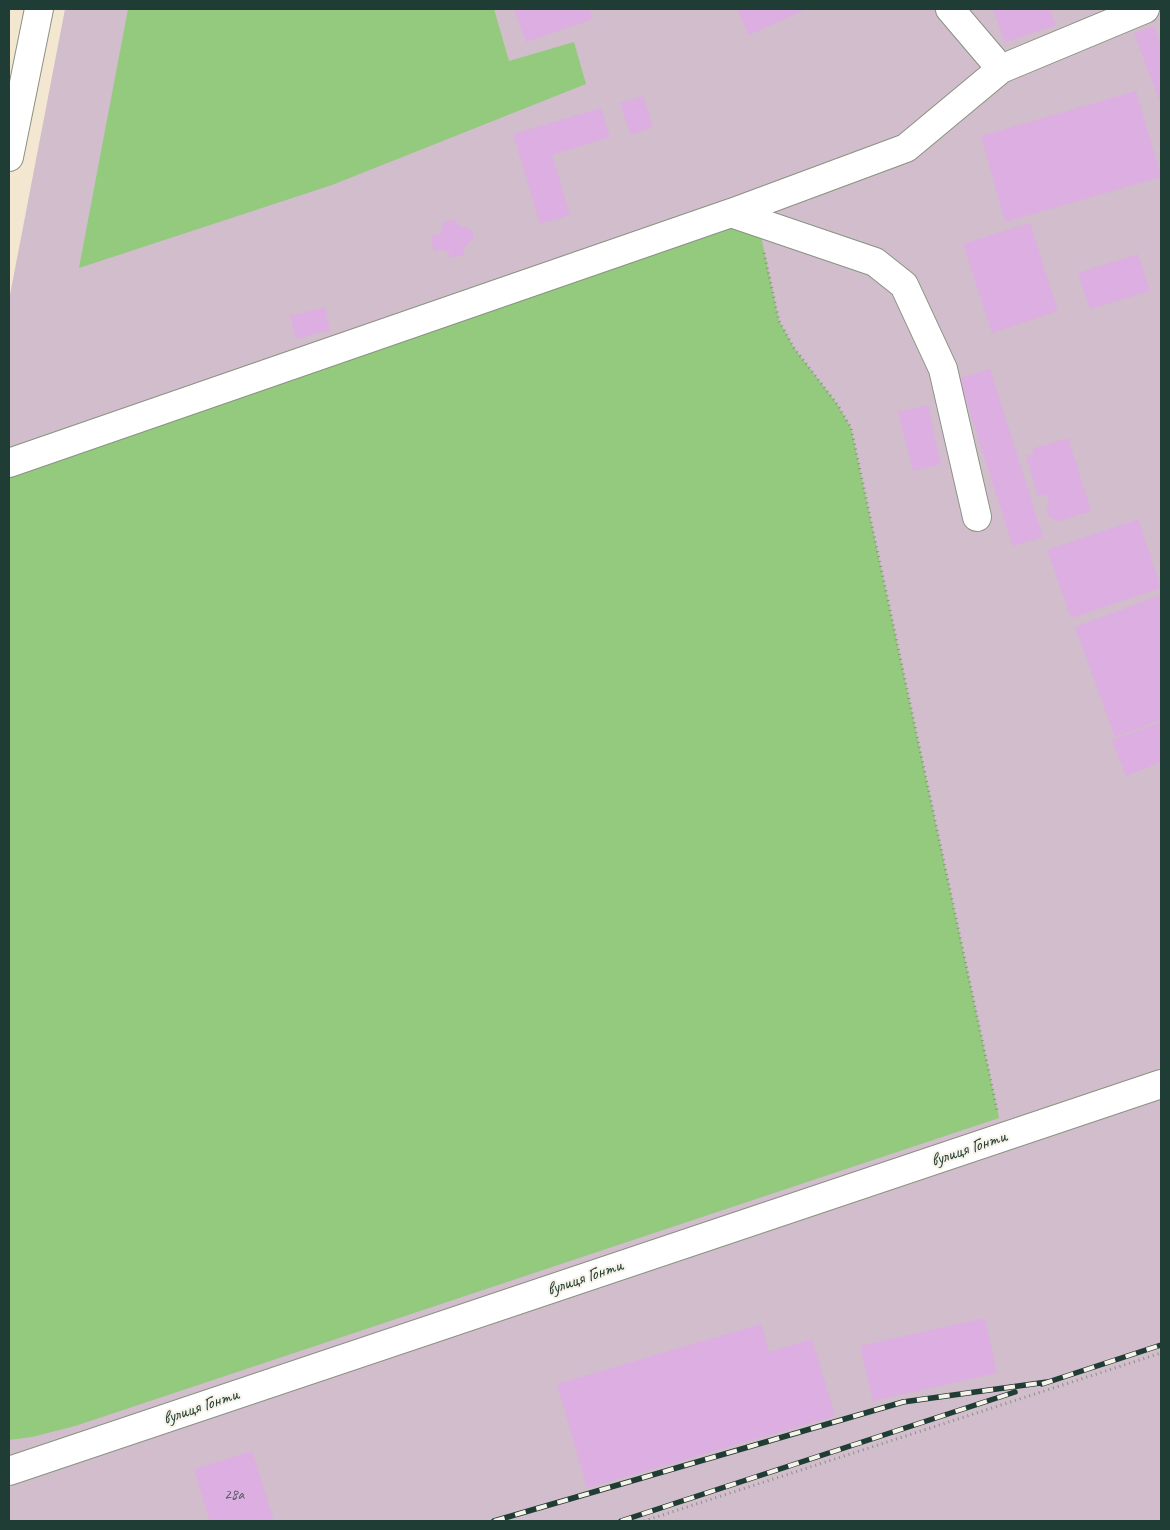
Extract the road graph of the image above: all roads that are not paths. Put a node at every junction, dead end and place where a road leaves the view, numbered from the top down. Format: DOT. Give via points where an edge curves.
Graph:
graph roads {
  1 [pos="39,9"];
  2 [pos="950,9"];
  3 [pos="1145,9"];
  4 [pos="1001,69"];
  5 [pos="10,141"];
  6 [pos="731,213"];
  7 [pos="9,463"];
  8 [pos="976,517"];
  9 [pos="1161,1084"];
  10 [pos="11,1470"];
  1 -- 5 [label="street"];
  2 -- 4 [label="street"];
  3 -- 4 [label="street"];
  4 -- 6 [label="street" via="906,148"];
  6 -- 7 [label="street"];
  6 -- 8 [label="street" via="875,262 904,285 943,368"];
  9 -- 10 [label="street, вулиця Гонти"];
}
